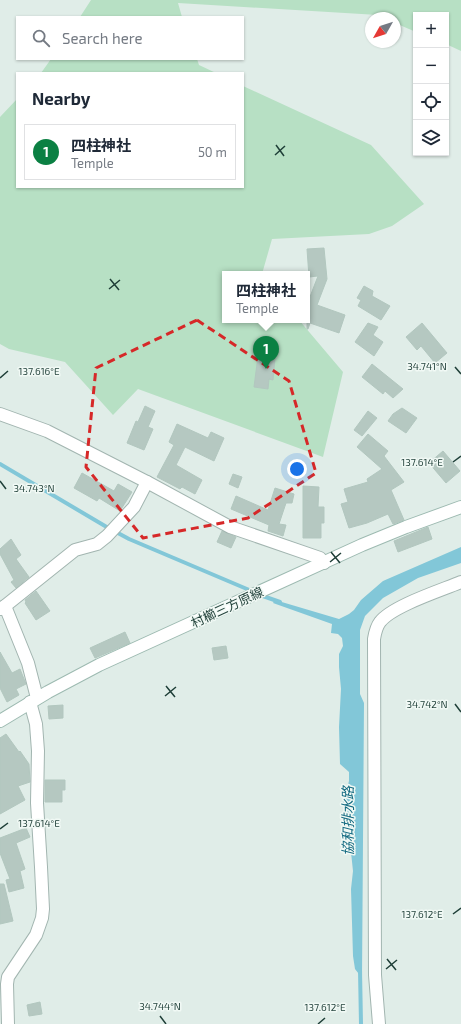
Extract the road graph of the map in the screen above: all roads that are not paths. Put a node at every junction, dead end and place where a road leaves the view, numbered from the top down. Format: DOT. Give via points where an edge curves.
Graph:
graph roads {
  1 [pos="0,414"];
  2 [pos="147,482"];
  3 [pos="461,507"];
  4 [pos="324,563"];
  5 [pos="461,582"];
  6 [pos="3,608"];
  7 [pos="34,700"];
  8 [pos="0,721"];
  9 [pos="8,1024"];
  10 [pos="379,1024"];
  1 -- 2 [label="street" via="47,431"];
  2 -- 4 [label="street" via="230,527 320,558"];
  2 -- 6 [label="street" via="134,507 107,536 97,544 75,550"];
  3 -- 4 [label="street, 村櫛三方原線" via="384,536"];
  4 -- 7 [label="street, 村櫛三方原線" via="99,666"];
  5 -- 10 [label="street" via="396,609 380,622 374,639 375,975"];
  6 -- 7 [label="street" via="28,662"];
  7 -- 8 [label="street, 村櫛三方原線"];
  7 -- 9 [label="street" via="38,751 37,803 42,914 36,935 8,977"];
}
